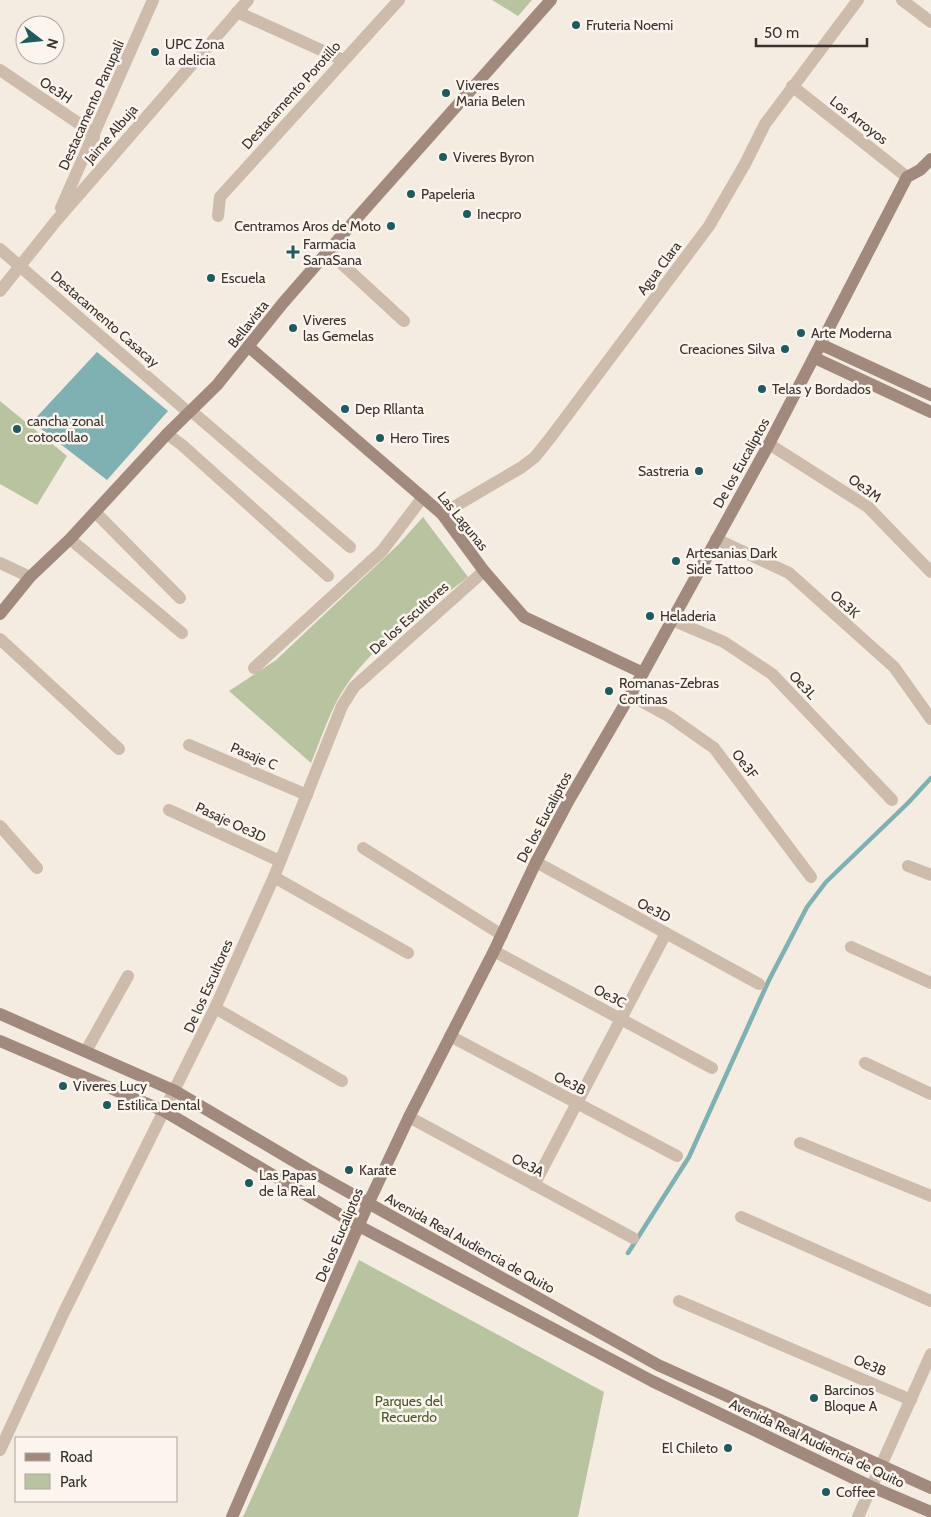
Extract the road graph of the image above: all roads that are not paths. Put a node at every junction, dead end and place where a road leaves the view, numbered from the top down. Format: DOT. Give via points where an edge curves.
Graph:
graph roads {
  1 [pos="152,0"];
  2 [pos="248,0"];
  3 [pos="399,0"];
  4 [pos="551,0"];
  5 [pos="858,0"];
  6 [pos="902,0"];
  7 [pos="237,12"];
  8 [pos="931,22"];
  9 [pos="343,60"];
  10 [pos="0,70"];
  11 [pos="792,86"];
  12 [pos="94,137"];
  13 [pos="931,159"];
  14 [pos="907,177"];
  15 [pos="218,216"];
  16 [pos="56,221"];
  17 [pos="0,249"];
  18 [pos="329,252"];
  19 [pos="20,265"];
  20 [pos="0,291"];
  21 [pos="404,321"];
  22 [pos="822,345"];
  23 [pos="249,347"];
  24 [pos="815,358"];
  25 [pos="931,395"];
  26 [pos="189,411"];
  27 [pos="931,412"];
  28 [pos="167,434"];
  29 [pos="769,444"];
  30 [pos="423,497"];
  31 [pos="96,513"];
  32 [pos="442,514"];
  33 [pos="70,539"];
  34 [pos="716,539"];
  35 [pos="350,547"];
  36 [pos="0,563"];
  37 [pos="484,571"];
  38 [pos="931,572"];
  39 [pos="328,576"];
  40 [pos="30,577"];
  41 [pos="180,598"];
  42 [pos="0,614"];
  43 [pos="672,620"];
  44 [pos="182,633"];
  45 [pos="0,639"];
  46 [pos="254,668"];
  47 [pos="643,673"];
  48 [pos="630,695"];
  49 [pos="931,719"];
  50 [pos="188,745"];
  51 [pos="119,749"];
  52 [pos="307,795"];
  53 [pos="892,800"];
  54 [pos="169,810"];
  55 [pos="0,826"];
  56 [pos="363,848"];
  57 [pos="280,862"];
  58 [pos="536,862"];
  59 [pos="908,866"];
  60 [pos="36,868"];
  61 [pos="931,875"];
  62 [pos="274,876"];
  63 [pos="811,877"];
  64 [pos="666,933"];
  65 [pos="502,935"];
  66 [pos="851,947"];
  67 [pos="494,951"];
  68 [pos="408,953"];
  69 [pos="128,976"];
  70 [pos="931,983"];
  71 [pos="759,984"];
  72 [pos="216,1008"];
  73 [pos="0,1014"];
  74 [pos="621,1019"];
  75 [pos="450,1036"];
  76 [pos="0,1041"];
  77 [pos="86,1051"];
  78 [pos="865,1063"];
  79 [pos="712,1068"];
  80 [pos="342,1081"];
  81 [pos="175,1091"];
  82 [pos="931,1094"];
  83 [pos="577,1104"];
  84 [pos="164,1111"];
  85 [pos="409,1118"];
  86 [pos="800,1143"];
  87 [pos="677,1156"];
  88 [pos="534,1185"];
  89 [pos="931,1196"];
  90 [pos="368,1204"];
  91 [pos="741,1217"];
  92 [pos="359,1226"];
  93 [pos="633,1238"];
  94 [pos="680,1301"];
  95 [pos="931,1301"];
  96 [pos="931,1354"];
  97 [pos="910,1400"];
  98 [pos="0,1450"];
  99 [pos="882,1466"];
  100 [pos="872,1487"];
  101 [pos="931,1488"];
  102 [pos="931,1512"];
  103 [pos="232,1517"];
  104 [pos="858,1517"];
  1 -- 12 [label="street, Destacamento Panupali"];
  2 -- 7 [label="street, Jaime Albuja"];
  3 -- 9 [label="street, Destacamento Porotillo"];
  4 -- 18 [label="street, Bellavista"];
  5 -- 11 [label="street, Agua Clara"];
  6 -- 8 [label="street"];
  7 -- 9 [label="street"];
  7 -- 16 [label="street, Jaime Albuja"];
  9 -- 15 [label="street, Destacamento Porotillo" via="220,196"];
  10 -- 12 [label="street, Oe3H"];
  11 -- 14 [label="street, Los Arroyos"];
  11 -- 32 [label="street, Agua Clara" via="765,124 709,226 546,444 522,466"];
  12 -- 16 [label="street, Destacamento Panupali"];
  13 -- 14 [label="street, De los Eucaliptos"];
  14 -- 22 [label="street, De los Eucaliptos"];
  16 -- 19 [label="street, Jaime Albuja"];
  17 -- 19 [label="street, Destacamento Casacay"];
  18 -- 21 [label="street"];
  18 -- 23 [label="street, Bellavista"];
  19 -- 20 [label="street, Jaime Albuja"];
  19 -- 26 [label="street, Destacamento Casacay"];
  22 -- 24 [label="street, De los Eucaliptos"];
  22 -- 25 [label="street"];
  23 -- 26 [label="street, Bellavista" via="217,385"];
  23 -- 30 [label="street, Las Lagunas"];
  24 -- 27 [label="street"];
  24 -- 29 [label="street, De los Eucaliptos"];
  26 -- 28 [label="street, Bellavista"];
  26 -- 35 [label="street, Destacamento Casacay"];
  28 -- 31 [label="street, Bellavista"];
  28 -- 39 [label="street"];
  29 -- 34 [label="street, De los Eucaliptos"];
  29 -- 38 [label="street, Oe3M" via="868,506"];
  30 -- 32 [label="street, Las Lagunas"];
  30 -- 46 [label="street" via="382,551"];
  31 -- 33 [label="street, Bellavista"];
  31 -- 41 [label="street"];
  32 -- 37 [label="street, Las Lagunas"];
  33 -- 40 [label="street, Bellavista"];
  33 -- 44 [label="street"];
  34 -- 43 [label="street, De los Eucaliptos"];
  34 -- 49 [label="street, Oe3K" via="789,574 894,668"];
  36 -- 40 [label="street"];
  37 -- 47 [label="street, Las Lagunas" via="524,617"];
  37 -- 52 [label="street, De los Escultores" via="354,687 342,706"];
  40 -- 42 [label="street, Bellavista"];
  43 -- 47 [label="street, De los Eucaliptos"];
  43 -- 53 [label="street, Oe3L" via="724,642 772,674"];
  45 -- 51 [label="street"];
  47 -- 48 [label="street, De los Eucaliptos"];
  48 -- 58 [label="street, De los Eucaliptos"];
  48 -- 63 [label="street, Oe3F" via="670,717 714,748"];
  50 -- 52 [label="street, Pasaje C"];
  52 -- 57 [label="street, De los Escultores"];
  54 -- 57 [label="street, Pasaje Oe3D"];
  55 -- 60 [label="street"];
  56 -- 65 [label="street"];
  57 -- 62 [label="street, De los Escultores"];
  58 -- 64 [label="street, Oe3D"];
  58 -- 65 [label="street, De los Eucaliptos"];
  59 -- 61 [label="street"];
  62 -- 68 [label="street"];
  62 -- 72 [label="street, De los Escultores"];
  64 -- 71 [label="street, Oe3D"];
  64 -- 74 [label="street"];
  65 -- 67 [label="street, De los Eucaliptos"];
  66 -- 70 [label="street"];
  67 -- 74 [label="street, Oe3C"];
  67 -- 75 [label="street, De los Eucaliptos"];
  69 -- 77 [label="street"];
  72 -- 80 [label="street"];
  72 -- 81 [label="street, De los Escultores"];
  73 -- 77 [label="street, Avenida Real Audiencia de Quito"];
  74 -- 79 [label="street, Oe3C"];
  74 -- 83 [label="street"];
  75 -- 83 [label="street, Oe3B"];
  75 -- 85 [label="street, De los Eucaliptos"];
  76 -- 84 [label="street, Avenida Real Audiencia de Quito"];
  77 -- 81 [label="street, Avenida Real Audiencia de Quito"];
  78 -- 82 [label="street"];
  81 -- 84 [label="street, De los Escultores"];
  81 -- 90 [label="street, Avenida Real Audiencia de Quito"];
  83 -- 87 [label="street, Oe3B"];
  83 -- 88 [label="street"];
  84 -- 92 [label="street, Avenida Real Audiencia de Quito"];
  84 -- 98 [label="street, De los Escultores"];
  85 -- 88 [label="street, Oe3A"];
  85 -- 90 [label="street, De los Eucaliptos"];
  86 -- 89 [label="street"];
  88 -- 93 [label="street, Oe3A"];
  90 -- 92 [label="street, De los Eucaliptos"];
  90 -- 99 [label="street, Avenida Real Audiencia de Quito" via="658,1364"];
  91 -- 95 [label="street"];
  92 -- 100 [label="street, Avenida Real Audiencia de Quito" via="652,1381"];
  92 -- 103 [label="street, De los Eucaliptos"];
  94 -- 97 [label="street, Oe3B"];
  96 -- 97 [label="street"];
  97 -- 99 [label="street"];
  99 -- 100 [label="street"];
  99 -- 101 [label="street, Avenida Real Audiencia de Quito"];
  100 -- 102 [label="street, Avenida Real Audiencia de Quito"];
  100 -- 104 [label="street"];
}
